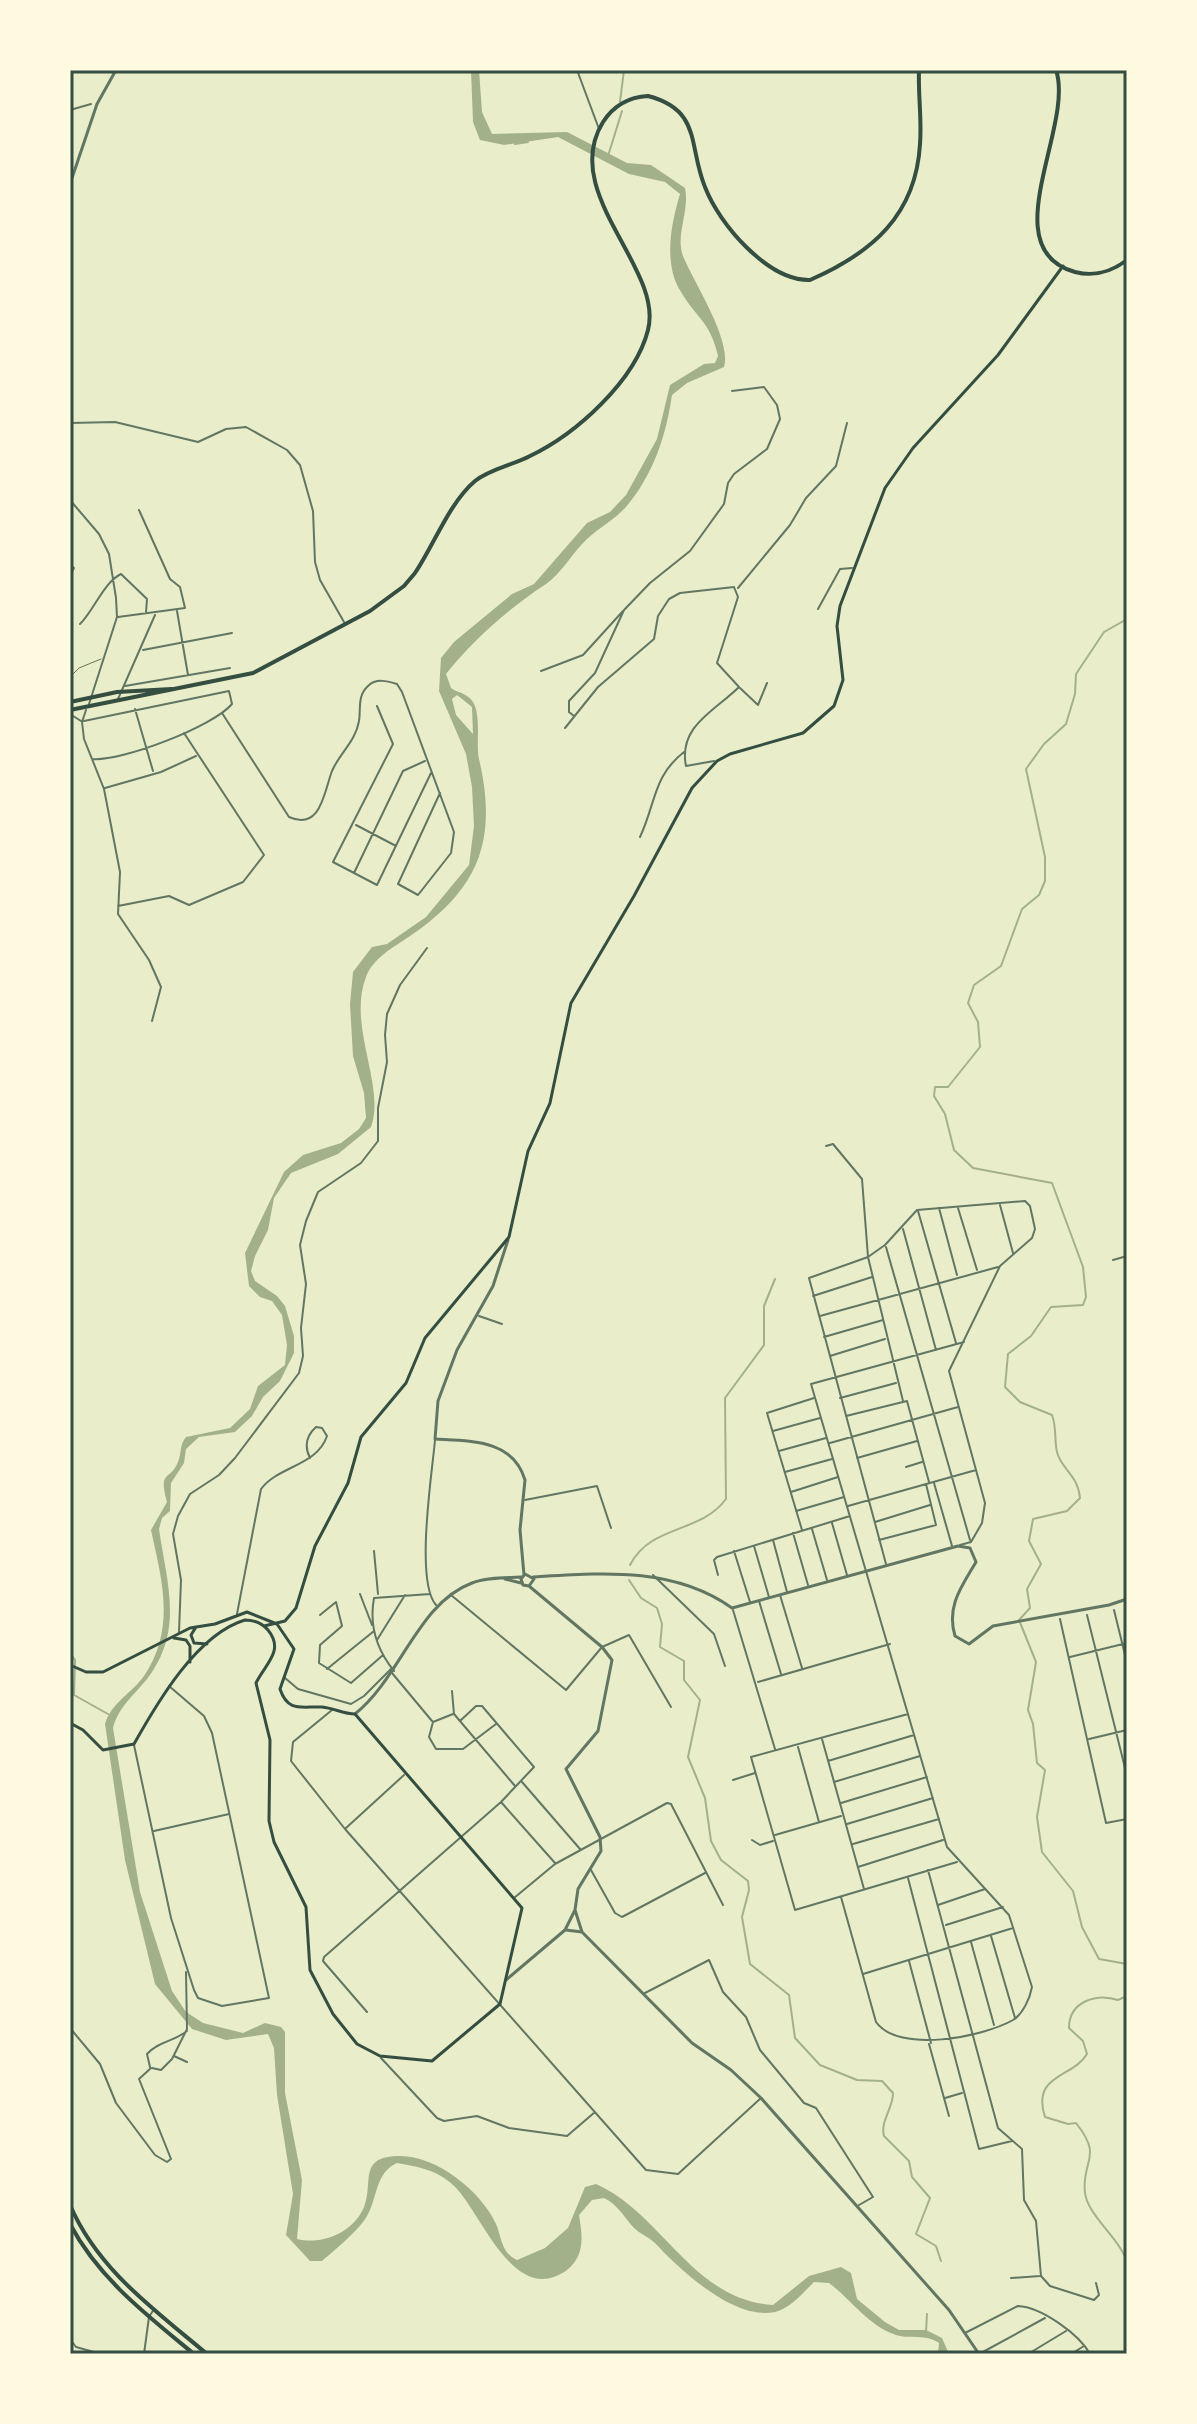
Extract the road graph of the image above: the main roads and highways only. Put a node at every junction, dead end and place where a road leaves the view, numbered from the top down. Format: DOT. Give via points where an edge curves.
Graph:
graph roads {
  1 [pos="919,70"];
  2 [pos="1056,70"];
  3 [pos="1127,260"];
  4 [pos="1063,266"];
  5 [pos="179,689"];
  6 [pos="70,702"];
  7 [pos="70,712"];
  8 [pos="277,1624"];
  9 [pos="264,1626"];
  10 [pos="196,1627"];
  11 [pos="172,1638"];
  12 [pos="208,1644"];
  13 [pos="190,1662"];
  14 [pos="70,1665"];
  15 [pos="70,1723"];
  16 [pos="70,2205"];
  17 [pos="70,2224"];
  18 [pos="194,2354"];
  19 [pos="207,2354"];
  1 -- 5 [label="main road" via="920,151 904,208 879,237 810,280 776,273 723,218 703,184 689,126 671,104 648,96 628,100 608,114 595,145 594,177 638,278 648,330 607,397 552,444 471,484 404,586 253,673"];
  2 -- 4 [label="main road" via="1059,109 1037,227 1044,249"];
  3 -- 4 [label="main road" via="1095,274"];
  4 -- 8 [label="main road" via="998,355 885,488 837,626 843,680 834,706 803,733 717,761 686,797 571,1003 550,1103 528,1151 509,1237 425,1338 406,1383 361,1437 348,1483 315,1546 296,1608"];
  5 -- 6 [label="main road"];
  5 -- 7 [label="main road"];
  8 -- 9 [label="main road"];
  8 -- 9 [label="main road" via="294,1649 281,1694 296,1709 355,1714 522,1908 500,2004 432,2061 380,2056 348,2034 310,1970 306,1907 270,1829 270,1740 256,1683 275,1642"];
  8 -- 10 [label="main road" via="253,1613"];
  9 -- 12 [label="main road" via="239,1621"];
  10 -- 11 [label="main road"];
  10 -- 12 [label="main road" via="194,1643"];
  11 -- 13 [label="main road" via="190,1646"];
  11 -- 14 [label="main road" via="103,1672"];
  12 -- 13 [label="main road"];
  13 -- 15 [label="main road" via="134,1744 103,1750"];
  16 -- 19 [label="main road" via="99,2255"];
  17 -- 18 [label="main road" via="106,2276"];
}
